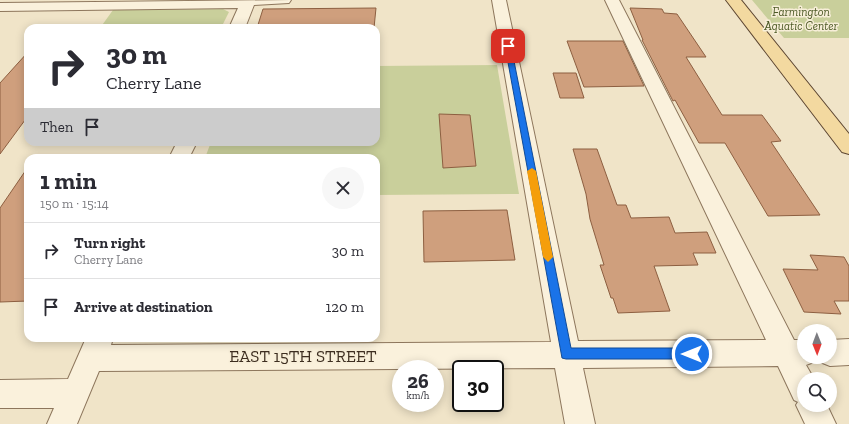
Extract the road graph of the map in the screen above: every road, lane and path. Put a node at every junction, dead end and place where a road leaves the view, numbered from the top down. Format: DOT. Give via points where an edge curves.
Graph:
graph roads {
  1 [pos="284,0"];
  2 [pos="499,0"];
  3 [pos="612,0"];
  4 [pos="733,0"];
  5 [pos="249,1"];
  6 [pos="0,7"];
  7 [pos="239,24"];
  8 [pos="849,148"];
  9 [pos="95,348"];
  10 [pos="849,352"];
  11 [pos="795,353"];
  12 [pos="837,353"];
  13 [pos="566,354"];
  14 [pos="800,372"];
  15 [pos="76,393"];
  16 [pos="0,394"];
  17 [pos="814,412"];
  18 [pos="62,424"];
  19 [pos="580,424"];
  20 [pos="820,424"];
  1 -- 5 [label="street"];
  2 -- 13 [label="street"];
  3 -- 11 [label="street"];
  4 -- 8 [label="main road"];
  5 -- 6 [label="street"];
  5 -- 7 [label="street"];
  9 -- 13 [label="street, EAST 15TH STREET"];
  9 -- 15 [label="street"];
  10 -- 12 [label="street"];
  11 -- 13 [label="street, EAST 15TH STREET"];
  11 -- 14 [label="street"];
  13 -- 19 [label="street"];
  15 -- 16 [label="street"];
  15 -- 18 [label="street"];
  17 -- 20 [label="street"];
}
